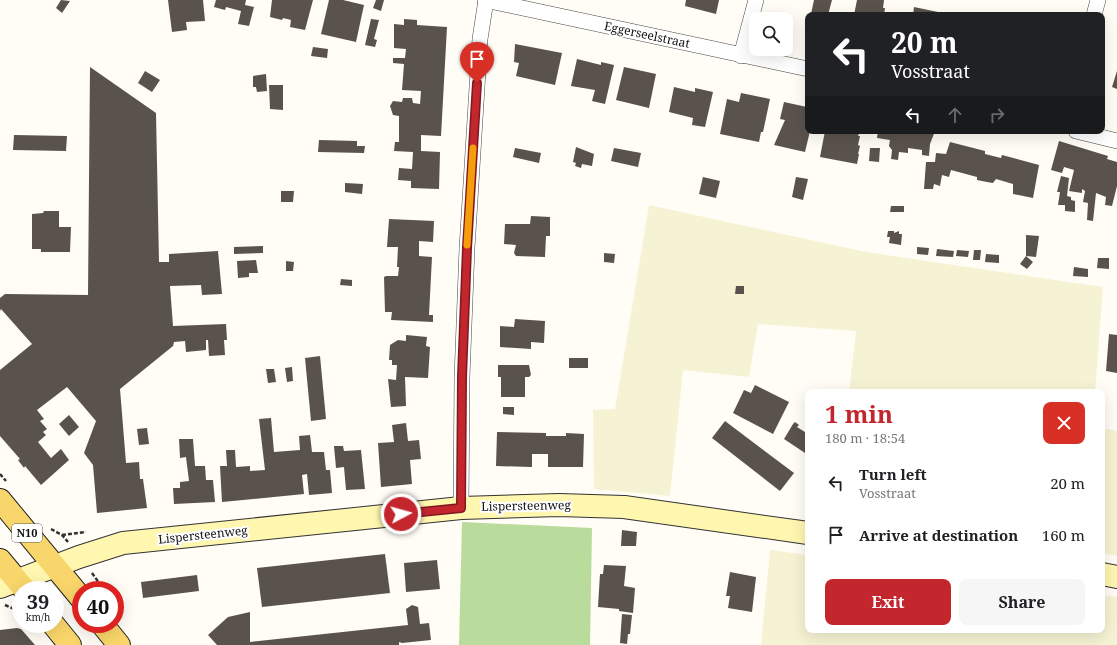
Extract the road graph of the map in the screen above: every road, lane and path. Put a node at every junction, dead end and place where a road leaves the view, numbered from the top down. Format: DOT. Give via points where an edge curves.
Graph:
graph roads {
  1 [pos="486,0"];
  2 [pos="756,0"];
  3 [pos="1098,0"];
  4 [pos="1095,12"];
  5 [pos="741,56"];
  6 [pos="805,68"];
  7 [pos="1088,134"];
  8 [pos="1117,141"];
  9 [pos="0,500"];
  10 [pos="461,508"];
  11 [pos="805,533"];
  12 [pos="0,560"];
  13 [pos="55,566"];
  14 [pos="1105,574"];
  15 [pos="1117,576"];
  16 [pos="24,581"];
  17 [pos="12,582"];
  18 [pos="72,587"];
  19 [pos="7,607"];
  20 [pos="12,609"];
  21 [pos="60,633"];
  22 [pos="109,633"];
  23 [pos="70,645"];
  24 [pos="119,645"];
  1 -- 5 [label="street, Eggerseelstraat"];
  1 -- 10 [label="street" via="480,38 467,248 462,377"];
  2 -- 5 [label="street"];
  3 -- 4 [label="street"];
  5 -- 6 [label="street, Eggerseelstraat"];
  7 -- 8 [label="street"];
  9 -- 13 [label="main road, N10"];
  10 -- 11 [label="street, Lispersteenweg" via="559,505 624,507"];
  10 -- 13 [label="street, Lispersteenweg" via="123,543"];
  12 -- 17 [label="main road"];
  13 -- 16 [label="street, Lispersteenweg"];
  13 -- 18 [label="main road, N10"];
  14 -- 15 [label="street"];
  19 -- 20 [label="path"];
  21 -- 23 [label="main road"];
  22 -- 24 [label="main road"];
}
